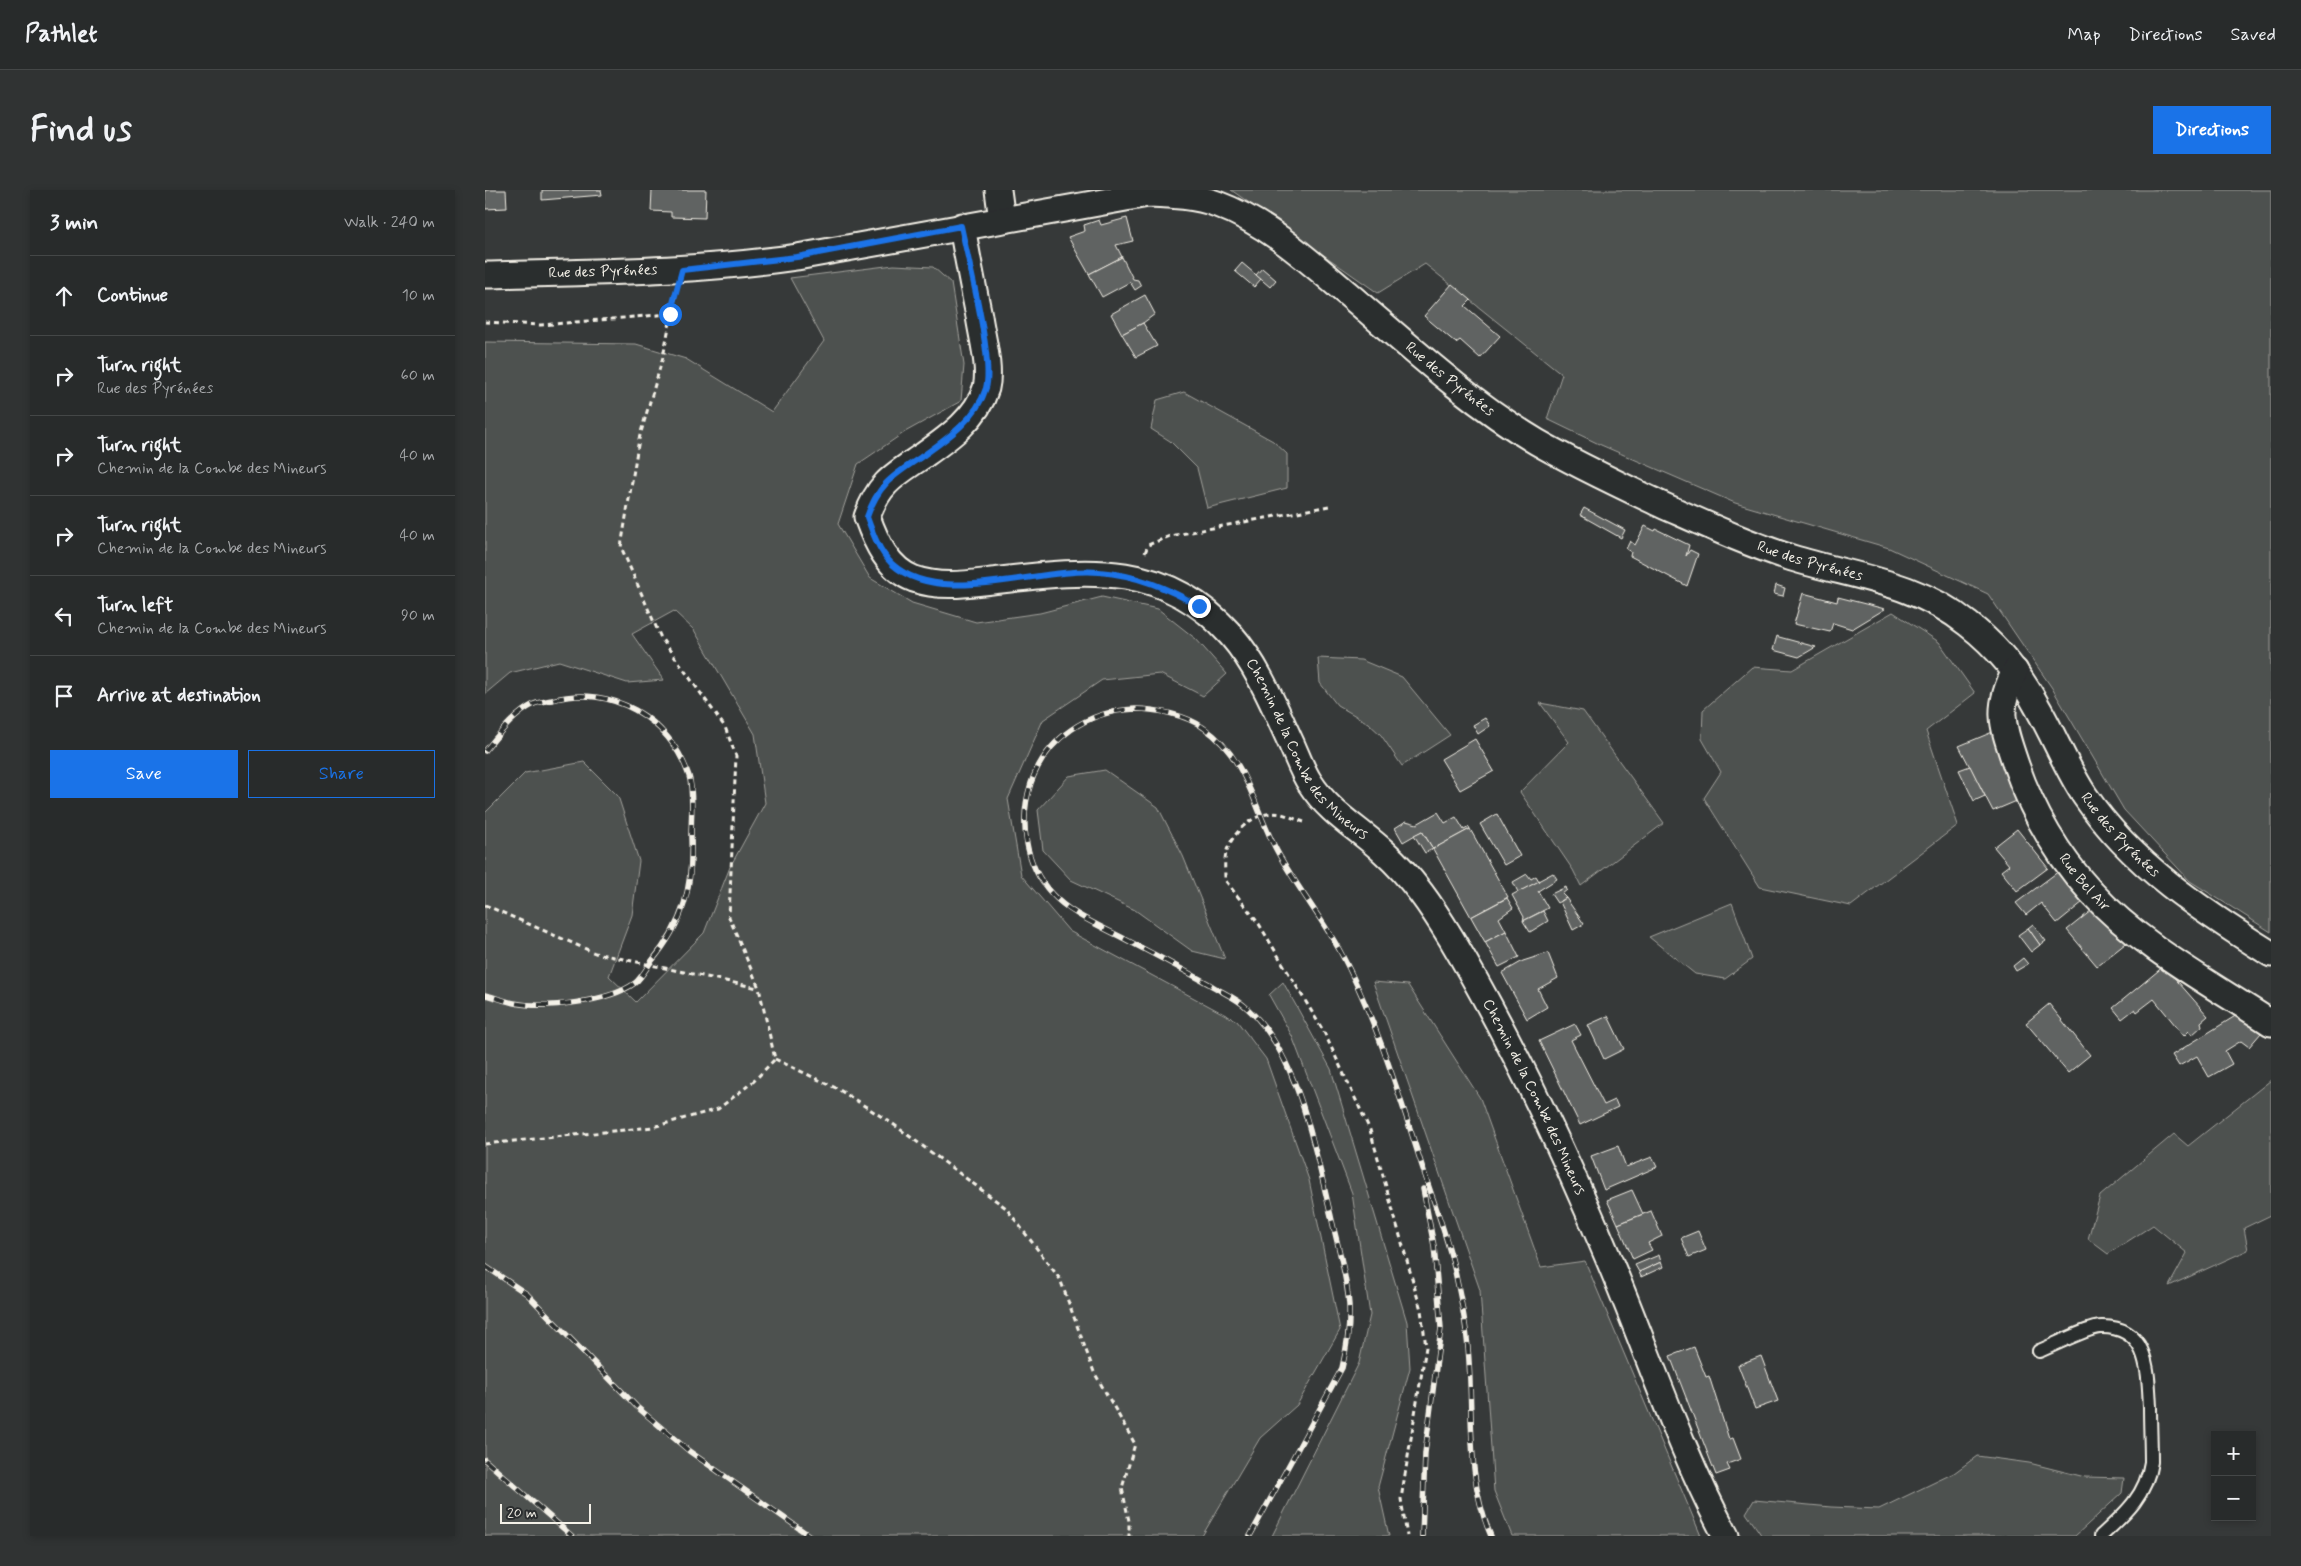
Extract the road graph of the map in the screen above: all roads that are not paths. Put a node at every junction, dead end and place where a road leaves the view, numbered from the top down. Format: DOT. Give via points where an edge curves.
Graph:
graph roads {
  1 [pos="998,190"];
  2 [pos="1002,220"];
  3 [pos="961,226"];
  4 [pos="485,275"];
  5 [pos="2015,671"];
  6 [pos="2271,954"];
  7 [pos="2271,1023"];
  8 [pos="2039,1351"];
  9 [pos="1725,1536"];
  10 [pos="2101,1536"];
  1 -- 2 [label="street"];
  2 -- 3 [label="street, Rue des Pyrénées"];
  2 -- 5 [label="street, Rue des Pyrénées" via="1148,194 1214,203 1254,220 1330,279 1456,386 1536,441 1699,522 1793,558 1896,585 1930,599 1966,622 1993,645"];
  3 -- 4 [label="street, Rue des Pyrénées" via="797,257 682,270"];
  3 -- 9 [label="street, Chemin de la Combe des Mineurs" via="986,358 986,388 972,414 954,433 898,472 878,491 867,517 877,544 892,563 913,578 950,586 1059,573 1099,572 1138,577 1199,606 1229,633 1249,658 1308,780 1327,806 1382,850 1426,898 1453,940 1533,1089 1609,1260 1701,1489"];
  5 -- 6 [label="street, Rue des Pyrénées" via="2085,796 2116,836 2177,892"];
  5 -- 7 [label="street, Rue Bel Air" via="2006,688 2001,710 2006,734 2024,787 2042,824 2063,855 2091,892 2125,924"];
  8 -- 10 [label="lane" via="2099,1327 2124,1331 2141,1348 2149,1372 2149,1476 2142,1493 2127,1512"];
}
